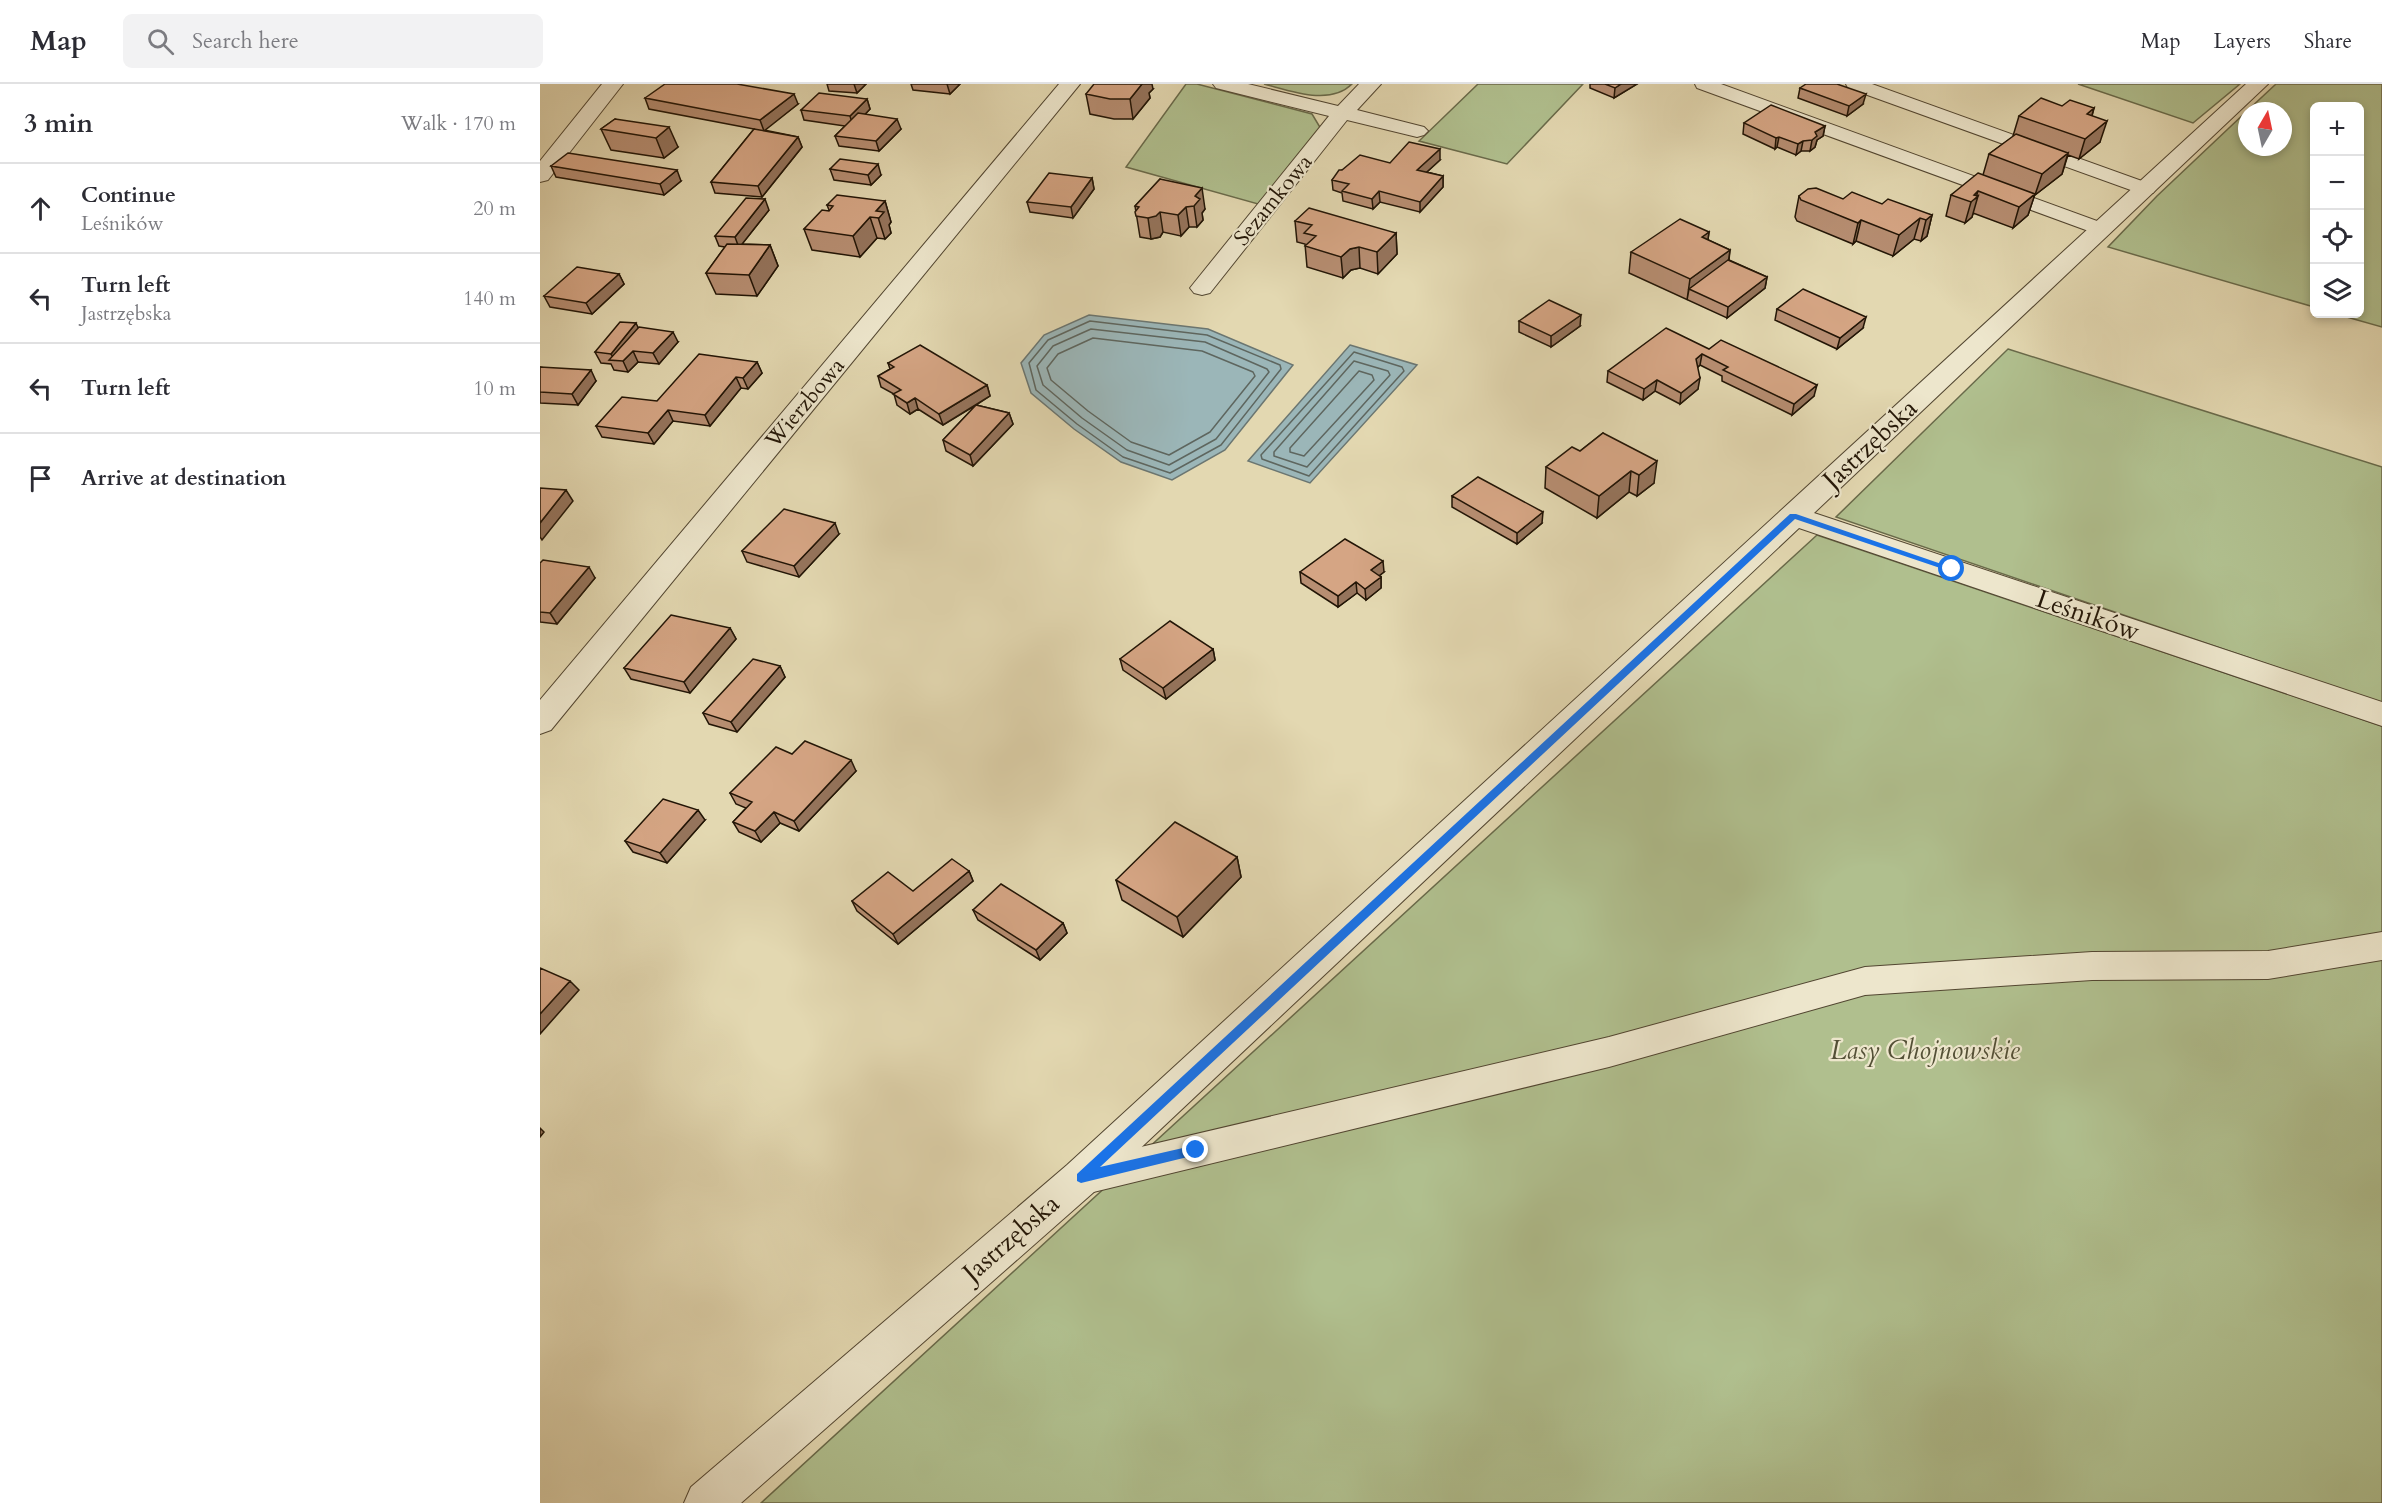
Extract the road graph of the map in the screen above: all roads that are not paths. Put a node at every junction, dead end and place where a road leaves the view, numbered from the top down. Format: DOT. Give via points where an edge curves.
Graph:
graph roads {
  1 [pos="613,84"];
  2 [pos="1070,84"];
  3 [pos="1223,84"];
  4 [pos="1371,84"];
  5 [pos="1704,84"];
  6 [pos="1855,84"];
  7 [pos="2258,84"];
  8 [pos="1343,112"];
  9 [pos="1417,131"];
  10 [pos="540,175"];
  11 [pos="2146,189"];
  12 [pos="2101,229"];
  13 [pos="1202,288"];
  14 [pos="1793,516"];
  15 [pos="2382,714"];
  16 [pos="540,722"];
  17 [pos="2382,946"];
  18 [pos="1081,1178"];
  19 [pos="707,1503"];
  1 -- 10 [label="street"];
  2 -- 16 [label="street, Wierzbowa"];
  3 -- 8 [label="street"];
  4 -- 8 [label="street, Sezamkowa"];
  5 -- 12 [label="lane"];
  6 -- 11 [label="lane"];
  7 -- 11 [label="street, Jastrzębska"];
  8 -- 9 [label="street"];
  8 -- 13 [label="street, Sezamkowa"];
  11 -- 12 [label="street, Jastrzębska"];
  12 -- 14 [label="street, Jastrzębska"];
  14 -- 15 [label="street, Leśników"];
  14 -- 18 [label="street, Jastrzębska"];
  17 -- 18 [label="lane" via="2268,966 2092,966 1865,981 1609,1052"];
  18 -- 19 [label="street, Jastrzębska"];
}
